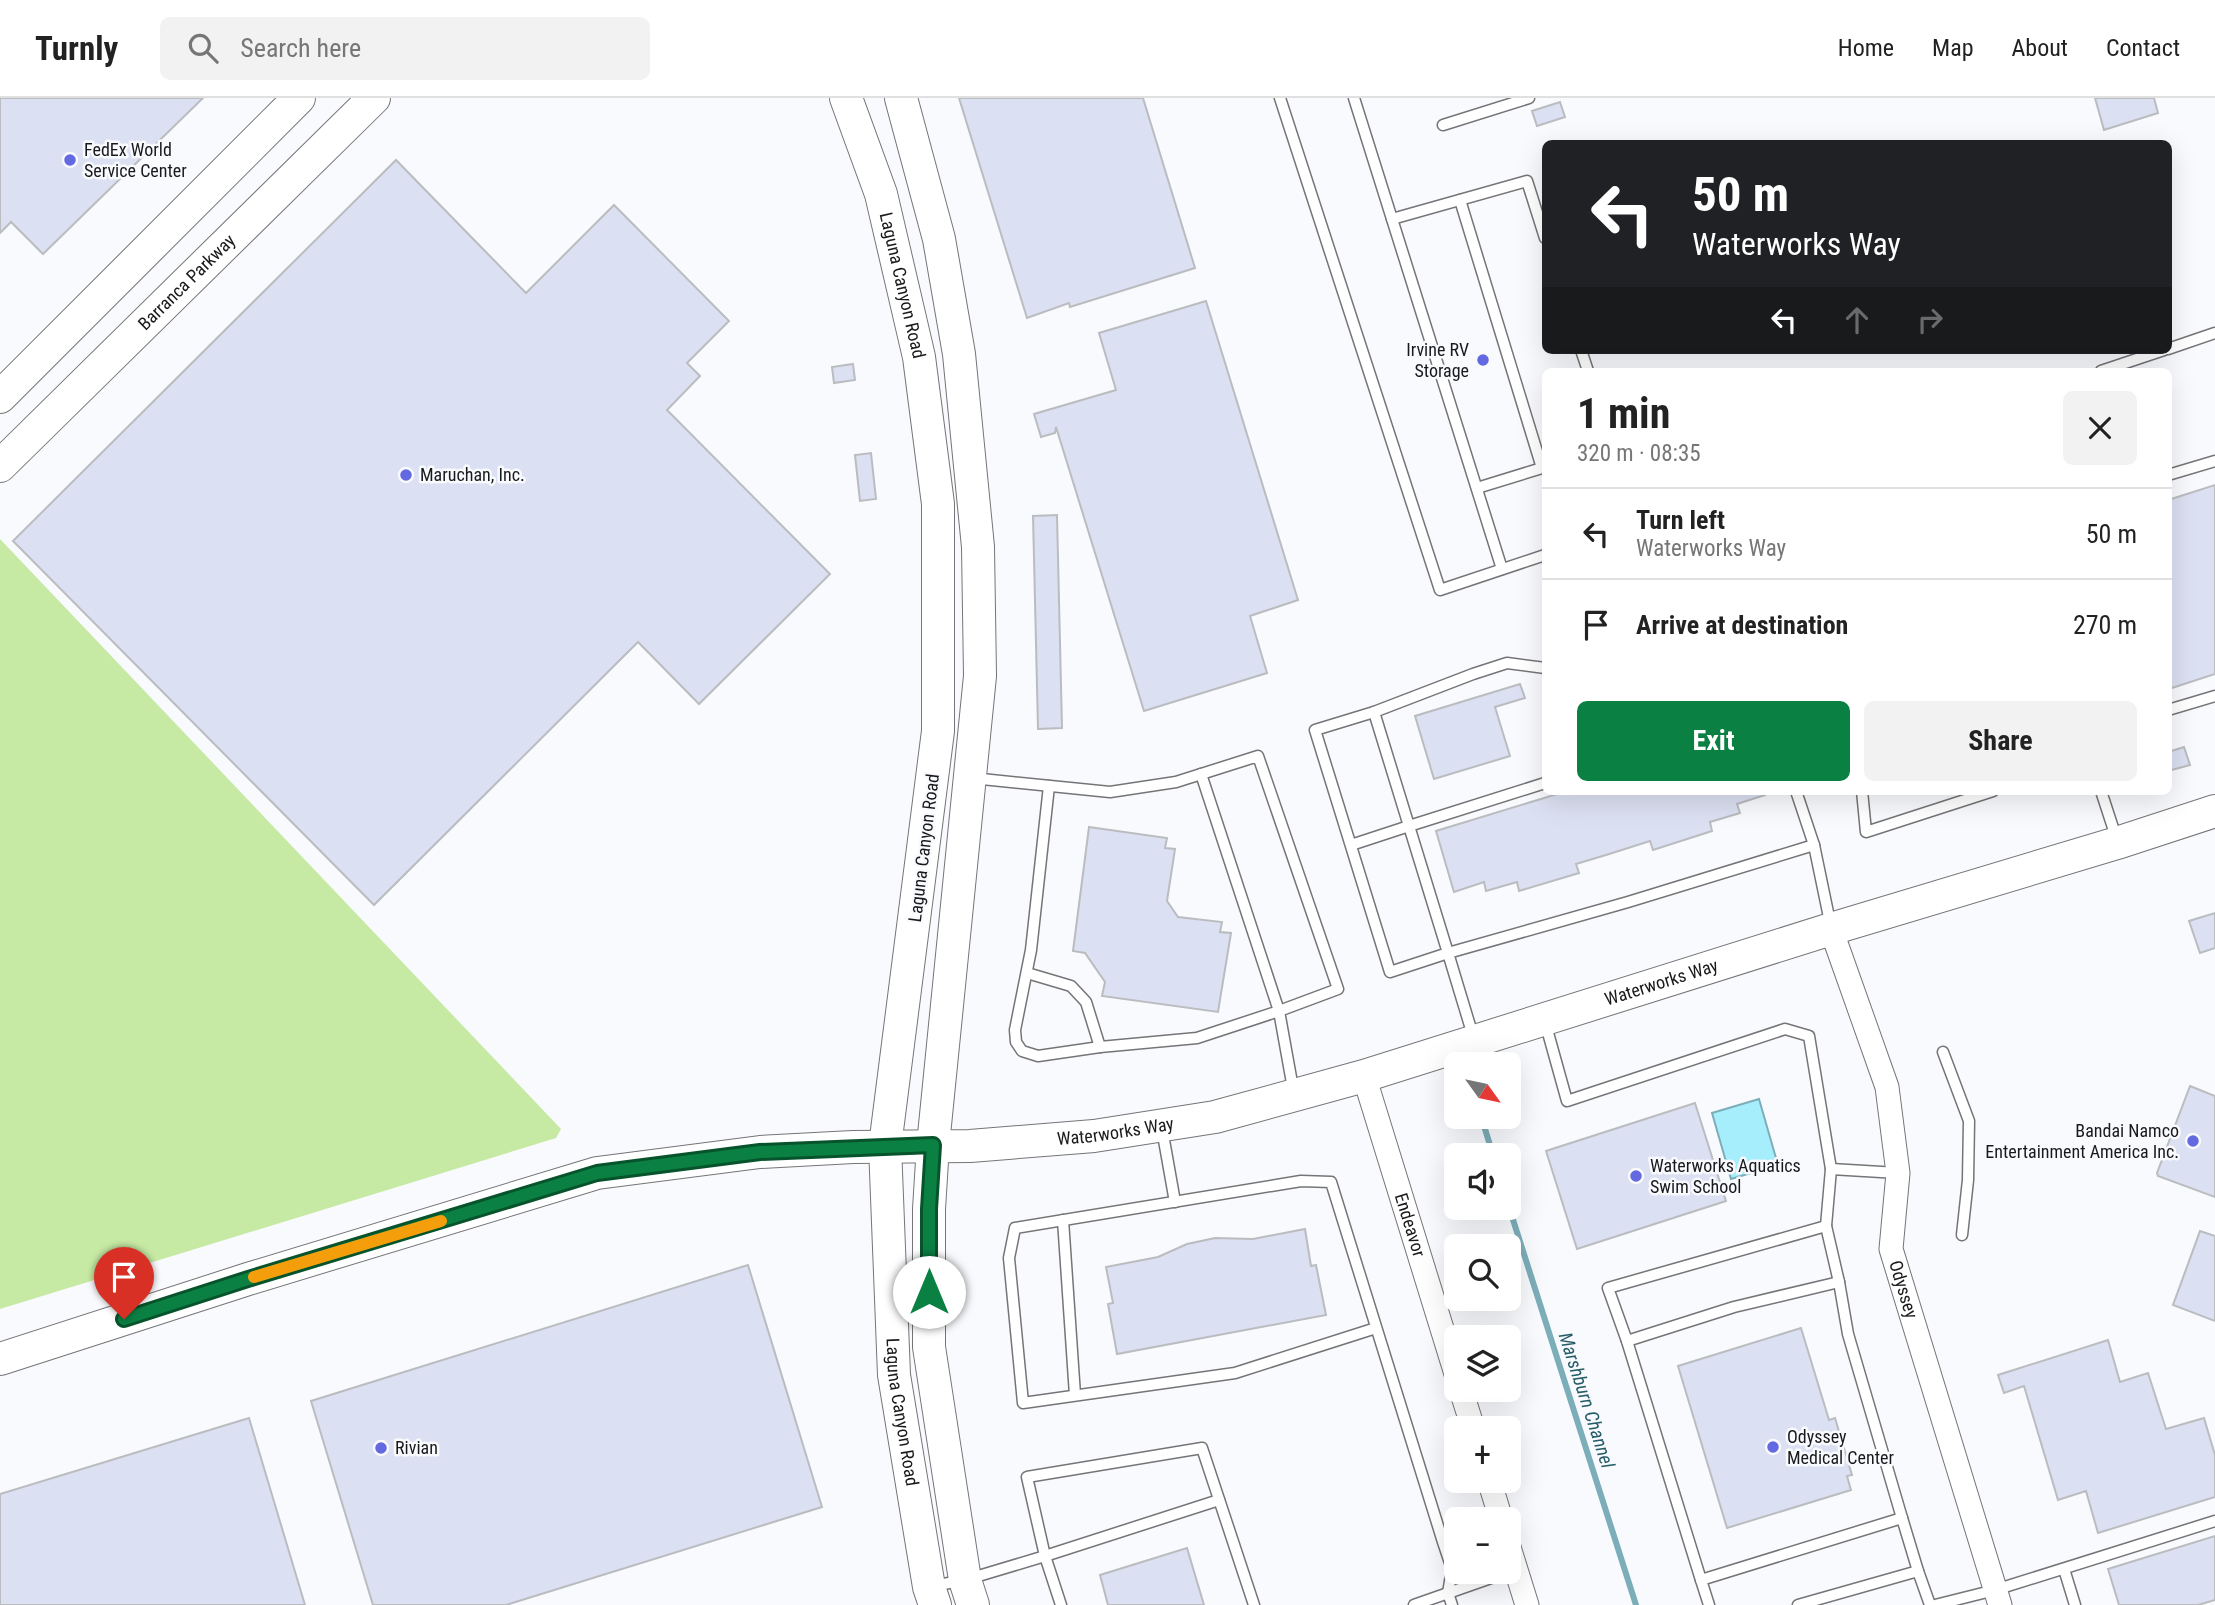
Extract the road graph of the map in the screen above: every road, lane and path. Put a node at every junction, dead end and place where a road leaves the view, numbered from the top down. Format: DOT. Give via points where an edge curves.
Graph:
graph roads {
  1 [pos="299,98"];
  2 [pos="374,98"];
  3 [pos="846,98"];
  4 [pos="901,98"];
  5 [pos="1280,98"];
  6 [pos="1354,98"];
  7 [pos="1529,98"];
  8 [pos="1443,125"];
  9 [pos="1460,200"];
  10 [pos="1392,219"];
  11 [pos="1542,228"];
  12 [pos="2215,333"];
  13 [pos="2172,347"];
  14 [pos="2151,354"];
  15 [pos="2110,368"];
  16 [pos="0,397"];
  17 [pos="2215,461"];
  18 [pos="0,466"];
  19 [pos="2172,474"];
  20 [pos="1477,488"];
  21 [pos="1542,556"];
  22 [pos="1502,569"];
  23 [pos="1542,668"];
  24 [pos="2215,696"];
  25 [pos="2172,709"];
  26 [pos="1374,712"];
  27 [pos="1201,774"];
  28 [pos="970,778"];
  29 [pos="1542,784"];
  30 [pos="1049,786"];
  31 [pos="1797,795"];
  32 [pos="1862,795"];
  33 [pos="1981,795"];
  34 [pos="2102,795"];
  35 [pos="2215,811"];
  36 [pos="1409,826"];
  37 [pos="2118,843"];
  38 [pos="1351,845"];
  39 [pos="1814,845"];
  40 [pos="1831,929"];
  41 [pos="1448,953"];
  42 [pos="1027,973"];
  43 [pos="1279,1011"];
  44 [pos="1544,1020"];
  45 [pos="1474,1042"];
  46 [pos="1100,1047"];
  47 [pos="1943,1052"];
  48 [pos="1364,1076"];
  49 [pos="1295,1097"];
  50 [pos="1161,1126"];
  51 [pos="933,1145"];
  52 [pos="886,1146"];
  53 [pos="1831,1169"];
  54 [pos="1898,1173"];
  55 [pos="1175,1202"];
  56 [pos="1063,1220"];
  57 [pos="1826,1226"];
  58 [pos="1962,1235"];
  59 [pos="1839,1282"];
  60 [pos="1376,1328"];
  61 [pos="1444,1335"];
  62 [pos="1627,1341"];
  63 [pos="0,1359"];
  64 [pos="1075,1395"];
  65 [pos="1219,1500"];
  66 [pos="1902,1518"];
  67 [pos="2215,1521"];
  68 [pos="1045,1556"];
  69 [pos="2064,1569"];
  70 [pos="1918,1571"];
  71 [pos="1701,1580"];
  72 [pos="1482,1584"];
  73 [pos="1517,1584"];
  74 [pos="969,1592"];
  75 [pos="932,1596"];
  76 [pos="1998,1598"];
  77 [pos="1450,1599"];
  78 [pos="1061,1605"];
  79 [pos="1254,1605"];
  80 [pos="1414,1605"];
  81 [pos="1527,1605"];
  82 [pos="1709,1605"];
  83 [pos="1798,1605"];
  84 [pos="1930,1605"];
  85 [pos="1936,1605"];
  86 [pos="2075,1605"];
  1 -- 16 [label="main road"];
  2 -- 18 [label="main road, Barranca Parkway"];
  3 -- 52 [label="main road, Laguna Canyon Road" via="881,194 919,357 938,504 938,731"];
  4 -- 28 [label="main road, Laguna Canyon Road" via="939,239 959,354 978,547 980,676"];
  5 -- 22 [label="lane" via="1440,590"];
  6 -- 10 [label="lane"];
  7 -- 8 [label="lane"];
  9 -- 10 [label="lane"];
  9 -- 11 [label="lane" via="1527,181"];
  9 -- 20 [label="lane" via="1542,468"];
  10 -- 20 [label="lane"];
  12 -- 13 [label="lane"];
  14 -- 15 [label="lane"];
  17 -- 19 [label="lane"];
  20 -- 22 [label="lane"];
  21 -- 22 [label="lane"];
  23 -- 26 [label="lane" via="1507,663"];
  24 -- 25 [label="lane"];
  26 -- 36 [label="lane"];
  26 -- 38 [label="lane" via="1315,730"];
  27 -- 30 [label="lane" via="1110,792"];
  27 -- 43 [label="lane"];
  27 -- 43 [label="lane" via="1258,756 1338,989"];
  28 -- 30 [label="lane"];
  28 -- 51 [label="main road, Laguna Canyon Road"];
  29 -- 36 [label="lane"];
  30 -- 42 [label="lane"];
  31 -- 39 [label="lane"];
  32 -- 33 [label="lane" via="1866,832"];
  34 -- 37 [label="lane"];
  35 -- 37 [label="main road, Waterworks Way"];
  36 -- 38 [label="lane"];
  36 -- 41 [label="lane"];
  37 -- 40 [label="main road, Waterworks Way"];
  38 -- 41 [label="lane" via="1390,972"];
  39 -- 40 [label="lane"];
  39 -- 41 [label="lane"];
  40 -- 44 [label="main road, Waterworks Way"];
  40 -- 54 [label="street, Odyssey" via="1887,1087"];
  41 -- 45 [label="lane"];
  42 -- 46 [label="lane" via="1071,986 1086,1002"];
  42 -- 46 [label="lane" via="1015,1030 1017,1047 1038,1056"];
  43 -- 46 [label="lane" via="1197,1038"];
  43 -- 49 [label="lane"];
  44 -- 45 [label="main road, Waterworks Way"];
  44 -- 53 [label="lane" via="1567,1101 1785,1029 1809,1036"];
  45 -- 48 [label="main road, Waterworks Way"];
  47 -- 58 [label="lane" via="1969,1121"];
  48 -- 49 [label="main road, Waterworks Way"];
  48 -- 61 [label="street, Endeavor"];
  49 -- 50 [label="main road, Waterworks Way"];
  50 -- 51 [label="main road, Waterworks Way" via="1094,1136"];
  50 -- 55 [label="lane"];
  51 -- 52 [label="main road, Waterworks Way"];
  51 -- 74 [label="main road, Laguna Canyon Road" via="929,1347"];
  52 -- 63 [label="main road, Waterworks Way" via="760,1152 597,1173"];
  52 -- 75 [label="main road, Laguna Canyon Road" via="894,1375"];
  53 -- 54 [label="lane"];
  53 -- 57 [label="lane"];
  54 -- 76 [label="street, Odyssey" via="1891,1249"];
  55 -- 56 [label="lane"];
  55 -- 60 [label="lane" via="1301,1181 1331,1182"];
  56 -- 64 [label="lane"];
  56 -- 64 [label="lane" via="1015,1228 1009,1258 1023,1403"];
  57 -- 59 [label="lane"];
  57 -- 62 [label="lane" via="1608,1288"];
  59 -- 62 [label="lane" via="1734,1307"];
  59 -- 66 [label="lane" via="1848,1334"];
  60 -- 64 [label="lane" via="1235,1373"];
  60 -- 77 [label="lane" via="1452,1569"];
  62 -- 71 [label="lane"];
  65 -- 68 [label="lane"];
  65 -- 68 [label="lane" via="1202,1448 1027,1477"];
  65 -- 79 [label="lane"];
  66 -- 70 [label="lane"];
  66 -- 71 [label="lane"];
  67 -- 69 [label="lane"];
  68 -- 74 [label="lane"];
  68 -- 78 [label="lane"];
  69 -- 76 [label="lane"];
  69 -- 86 [label="lane"];
  70 -- 83 [label="lane"];
  70 -- 84 [label="lane"];
  71 -- 82 [label="lane"];
  72 -- 77 [label="lane"];
  73 -- 81 [label="street"];
  74 -- 75 [label="lane"];
  76 -- 85 [label="lane"];
  77 -- 80 [label="lane"];
}
